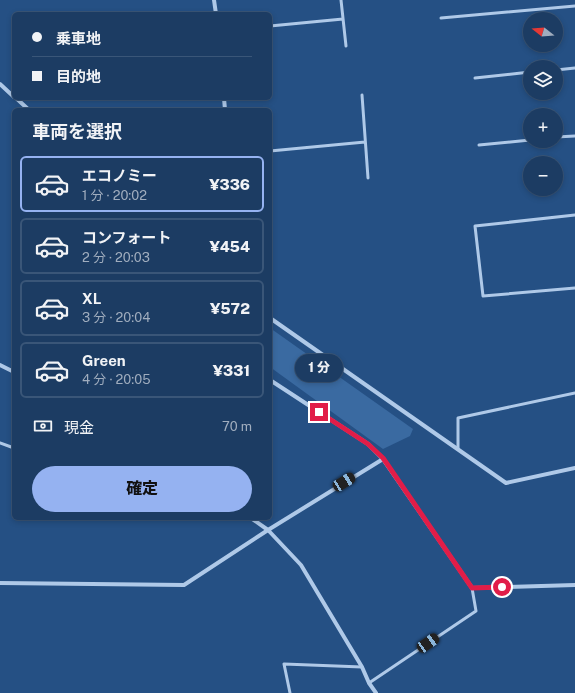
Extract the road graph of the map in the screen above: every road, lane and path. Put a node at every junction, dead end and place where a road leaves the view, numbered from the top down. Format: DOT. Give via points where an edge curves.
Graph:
graph roads {
  1 [pos="214,0"];
  2 [pos="341,0"];
  3 [pos="575,6"];
  4 [pos="216,12"];
  5 [pos="441,18"];
  6 [pos="343,19"];
  7 [pos="272,26"];
  8 [pos="346,46"];
  9 [pos="575,68"];
  10 [pos="563,69"];
  11 [pos="523,73"];
  12 [pos="475,78"];
  13 [pos="0,84"];
  14 [pos="12,94"];
  15 [pos="362,95"];
  16 [pos="18,100"];
  17 [pos="27,108"];
  18 [pos="575,136"];
  19 [pos="563,137"];
  20 [pos="523,141"];
  21 [pos="365,142"];
  22 [pos="480,145"];
  23 [pos="272,150"];
  24 [pos="368,178"];
  25 [pos="575,215"];
  26 [pos="575,288"];
  27 [pos="272,319"];
  28 [pos="0,365"];
  29 [pos="12,370"];
  30 [pos="272,381"];
  31 [pos="575,393"];
  32 [pos="0,443"];
  33 [pos="12,447"];
  34 [pos="458,449"];
  35 [pos="383,458"];
  36 [pos="575,468"];
  37 [pos="254,520"];
  38 [pos="268,530"];
  39 [pos="0,583"];
  40 [pos="575,585"];
  41 [pos="472,588"];
  42 [pos="362,667"];
  43 [pos="369,683"];
  44 [pos="290,693"];
  45 [pos="376,693"];
  1 -- 4 [label="street"];
  2 -- 6 [label="lane"];
  3 -- 5 [label="lane"];
  6 -- 7 [label="lane"];
  6 -- 8 [label="lane"];
  9 -- 10 [label="lane"];
  11 -- 12 [label="lane"];
  13 -- 14 [label="street"];
  15 -- 21 [label="lane"];
  16 -- 17 [label="street"];
  18 -- 19 [label="lane"];
  20 -- 22 [label="lane"];
  21 -- 23 [label="lane"];
  21 -- 24 [label="lane"];
  25 -- 26 [label="lane" via="475,226 483,296"];
  27 -- 34 [label="street"];
  28 -- 29 [label="street"];
  30 -- 35 [label="street" via="368,444"];
  31 -- 34 [label="lane" via="458,418"];
  32 -- 33 [label="lane"];
  34 -- 36 [label="street" via="506,484"];
  35 -- 38 [label="street"];
  35 -- 41 [label="street"];
  37 -- 38 [label="street"];
  38 -- 39 [label="street" via="184,585"];
  38 -- 42 [label="street" via="301,565"];
  40 -- 41 [label="street"];
  41 -- 43 [label="lane" via="476,611"];
  42 -- 43 [label="street"];
  42 -- 44 [label="lane" via="284,664"];
  43 -- 45 [label="street"];
}
